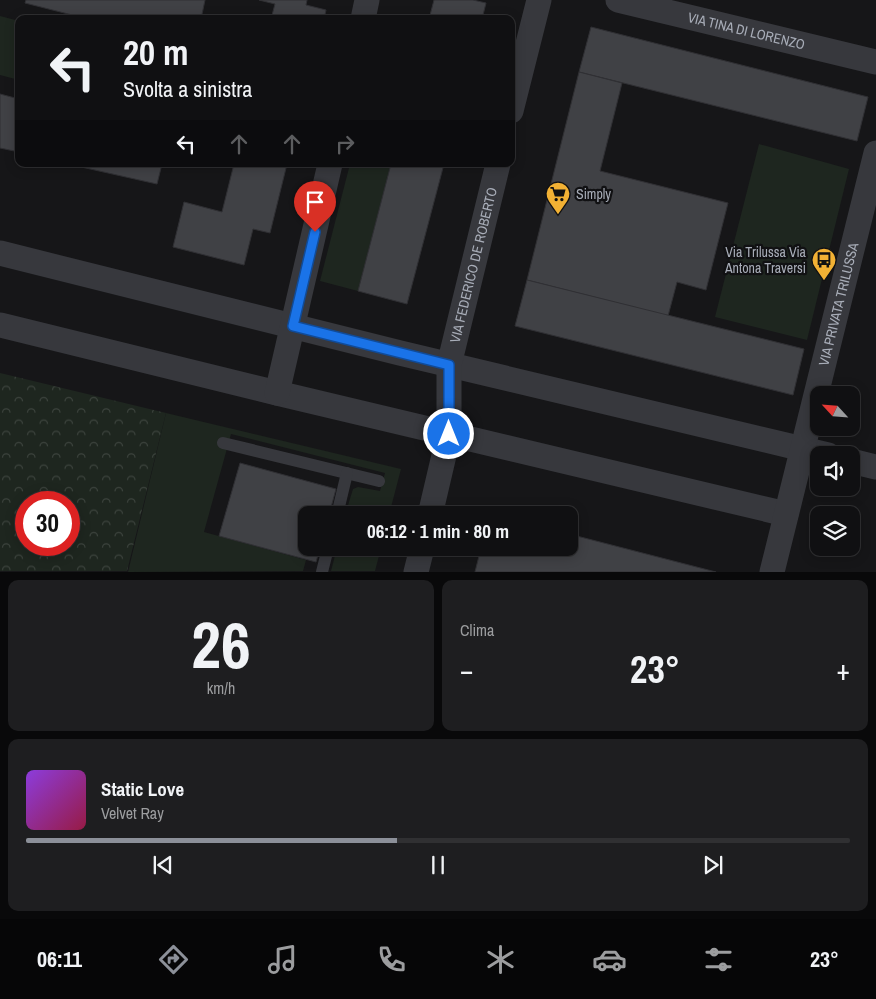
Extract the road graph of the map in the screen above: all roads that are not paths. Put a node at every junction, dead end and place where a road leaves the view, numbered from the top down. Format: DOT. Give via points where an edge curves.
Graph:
graph roads {
  1 [pos="368,0"];
  2 [pos="539,0"];
  3 [pos="618,0"];
  4 [pos="364,15"];
  5 [pos="876,62"];
  6 [pos="515,95"];
  7 [pos="876,153"];
  8 [pos="329,167"];
  9 [pos="497,167"];
  10 [pos="0,253"];
  11 [pos="0,325"];
  12 [pos="293,326"];
  13 [pos="449,365"];
  14 [pos="277,393"];
  15 [pos="449,434"];
  16 [pos="223,443"];
  17 [pos="802,449"];
  18 [pos="810,451"];
  19 [pos="860,463"];
  20 [pos="876,467"];
  21 [pos="347,473"];
  22 [pos="379,481"];
  23 [pos="339,506"];
  24 [pos="432,506"];
  25 [pos="786,514"];
  26 [pos="326,556"];
  27 [pos="420,556"];
  28 [pos="322,572"];
  29 [pos="416,572"];
  30 [pos="772,572"];
  1 -- 4 [label="street"];
  2 -- 6 [label="street"];
  3 -- 5 [label="street, VIA TINA DI LORENZO"];
  7 -- 17 [label="street, VIA PRIVATA TRILUSSA"];
  8 -- 12 [label="street"];
  9 -- 13 [label="street, VIA FEDERICO DE ROBERTO"];
  10 -- 12 [label="street"];
  11 -- 14 [label="street"];
  12 -- 13 [label="street"];
  12 -- 14 [label="street"];
  13 -- 15 [label="street, VIA FEDERICO DE ROBERTO"];
  13 -- 17 [label="street"];
  14 -- 15 [label="street"];
  15 -- 24 [label="street, VIA FEDERICO DE ROBERTO"];
  15 -- 25 [label="street"];
  16 -- 21 [label="lane"];
  17 -- 18 [label="street"];
  17 -- 25 [label="street, VIA PRIVATA TRILUSSA"];
  19 -- 20 [label="street"];
  21 -- 22 [label="lane"];
  21 -- 23 [label="lane"];
  25 -- 30 [label="street, VIA PRIVATA TRILUSSA"];
  26 -- 28 [label="lane"];
  27 -- 29 [label="street"];
}
